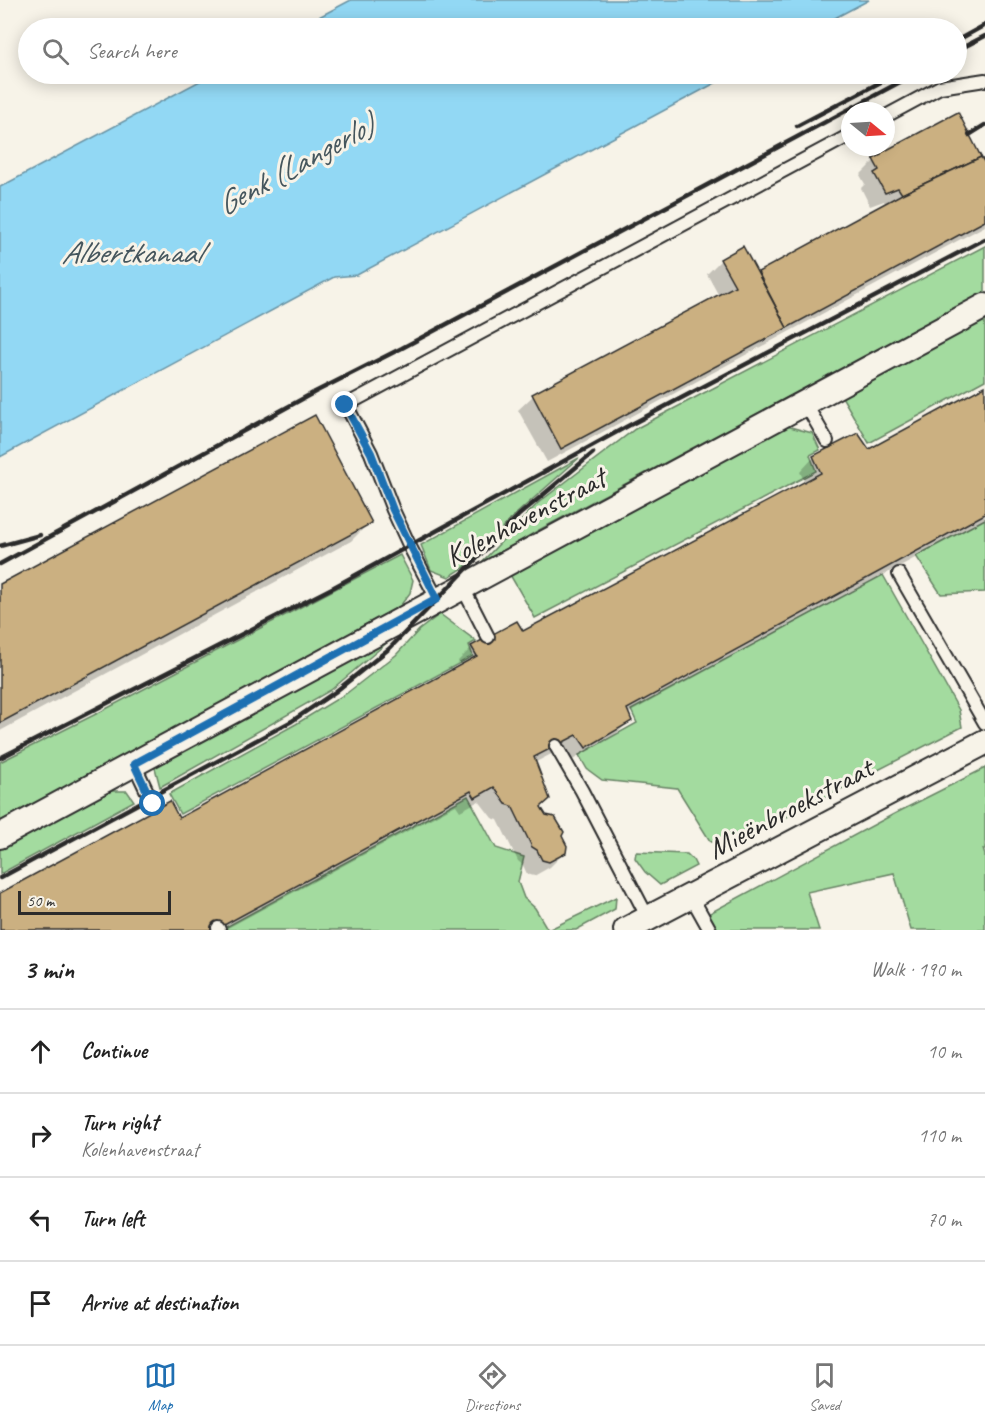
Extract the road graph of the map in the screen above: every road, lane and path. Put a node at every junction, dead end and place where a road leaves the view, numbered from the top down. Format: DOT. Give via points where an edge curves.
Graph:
graph roads {
  1 [pos="985,80"];
  2 [pos="967,83"];
  3 [pos="959,84"];
  4 [pos="895,111"];
  5 [pos="841,140"];
  6 [pos="985,306"];
  7 [pos="805,403"];
  8 [pos="827,441"];
  9 [pos="899,574"];
  10 [pos="462,586"];
  11 [pos="437,599"];
  12 [pos="488,637"];
  13 [pos="985,723"];
  14 [pos="985,742"];
  15 [pos="556,746"];
  16 [pos="134,764"];
  17 [pos="153,804"];
  18 [pos="0,836"];
  19 [pos="691,896"];
  20 [pos="648,918"];
  21 [pos="626,930"];
  22 [pos="710,930"];
  1 -- 2 [label="lane"];
  3 -- 4 [label="lane" via="940,87"];
  5 -- 11 [label="lane" via="345,405"];
  6 -- 7 [label="street, Kolenhavenstraat"];
  7 -- 8 [label="lane"];
  7 -- 10 [label="street, Kolenhavenstraat"];
  9 -- 13 [label="lane"];
  10 -- 11 [label="street, Kolenhavenstraat"];
  10 -- 12 [label="lane"];
  11 -- 16 [label="street, Kolenhavenstraat"];
  14 -- 19 [label="street, Mieënbroekstraat"];
  15 -- 20 [label="lane"];
  16 -- 17 [label="lane"];
  16 -- 18 [label="street, Kolenhavenstraat"];
  19 -- 20 [label="street, Mieënbroekstraat"];
  19 -- 22 [label="lane"];
  20 -- 21 [label="street, Mieënbroekstraat"];
}
